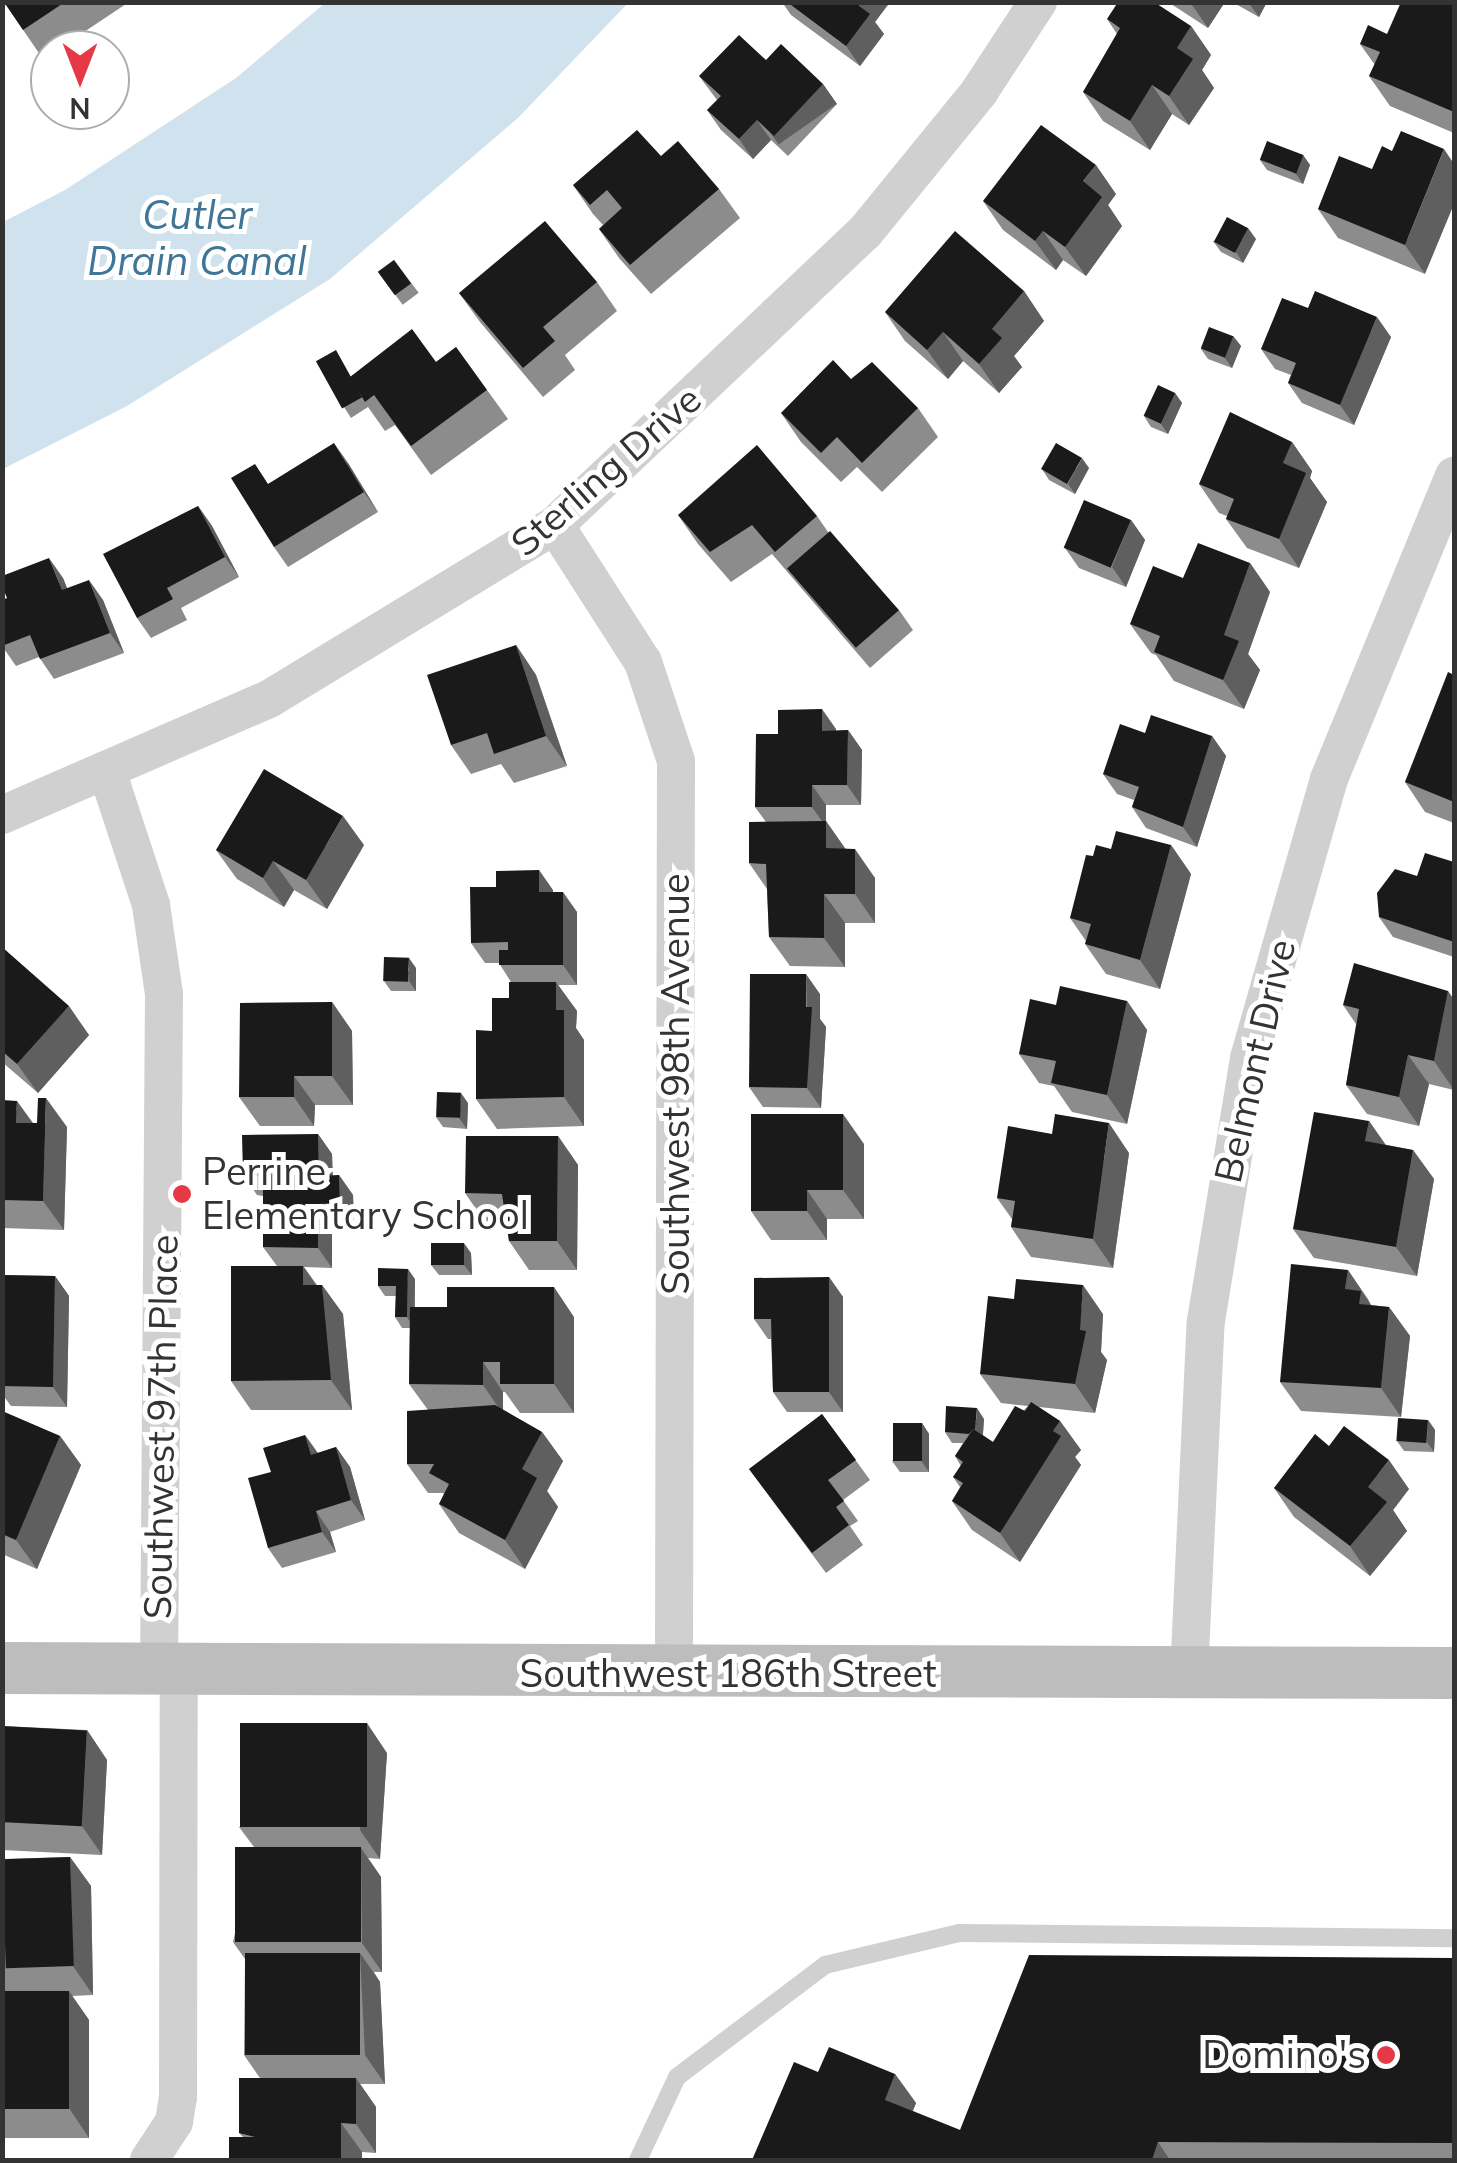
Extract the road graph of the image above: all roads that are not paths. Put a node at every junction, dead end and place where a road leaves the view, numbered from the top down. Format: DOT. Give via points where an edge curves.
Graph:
graph roads {
  1 [pos="1038,2"];
  2 [pos="1454,476"];
  3 [pos="555,525"];
  4 [pos="108,774"];
  5 [pos="2,815"];
  6 [pos="2,1668"];
  7 [pos="169,1668"];
  8 [pos="1454,1673"];
  9 [pos="674,1675"];
  10 [pos="1189,1676"];
  11 [pos="1454,1938"];
  12 [pos="149,2160"];
  13 [pos="638,2160"];
  1 -- 3 [label="street, Sterling Drive" via="979,92 865,232"];
  2 -- 10 [label="street, Belmont Drive" via="1329,779 1249,1058 1208,1306"];
  3 -- 4 [label="street, Sterling Drive" via="316,674"];
  3 -- 9 [label="street, Southwest 98th Avenue" via="644,662 676,761"];
  4 -- 5 [label="street, Sterling Drive"];
  4 -- 7 [label="street, Southwest 97th Place" via="151,905 164,994"];
  6 -- 7 [label="street, Southwest 186th Street"];
  7 -- 9 [label="street, Southwest 186th Street"];
  7 -- 12 [label="street, Southwest 97th Place" via="178,2097 174,2122"];
  8 -- 10 [label="street, Southwest 186th Street"];
  9 -- 10 [label="street, Southwest 186th Street"];
  11 -- 13 [label="lane" via="960,1933 825,1965 676,2077"];
}
